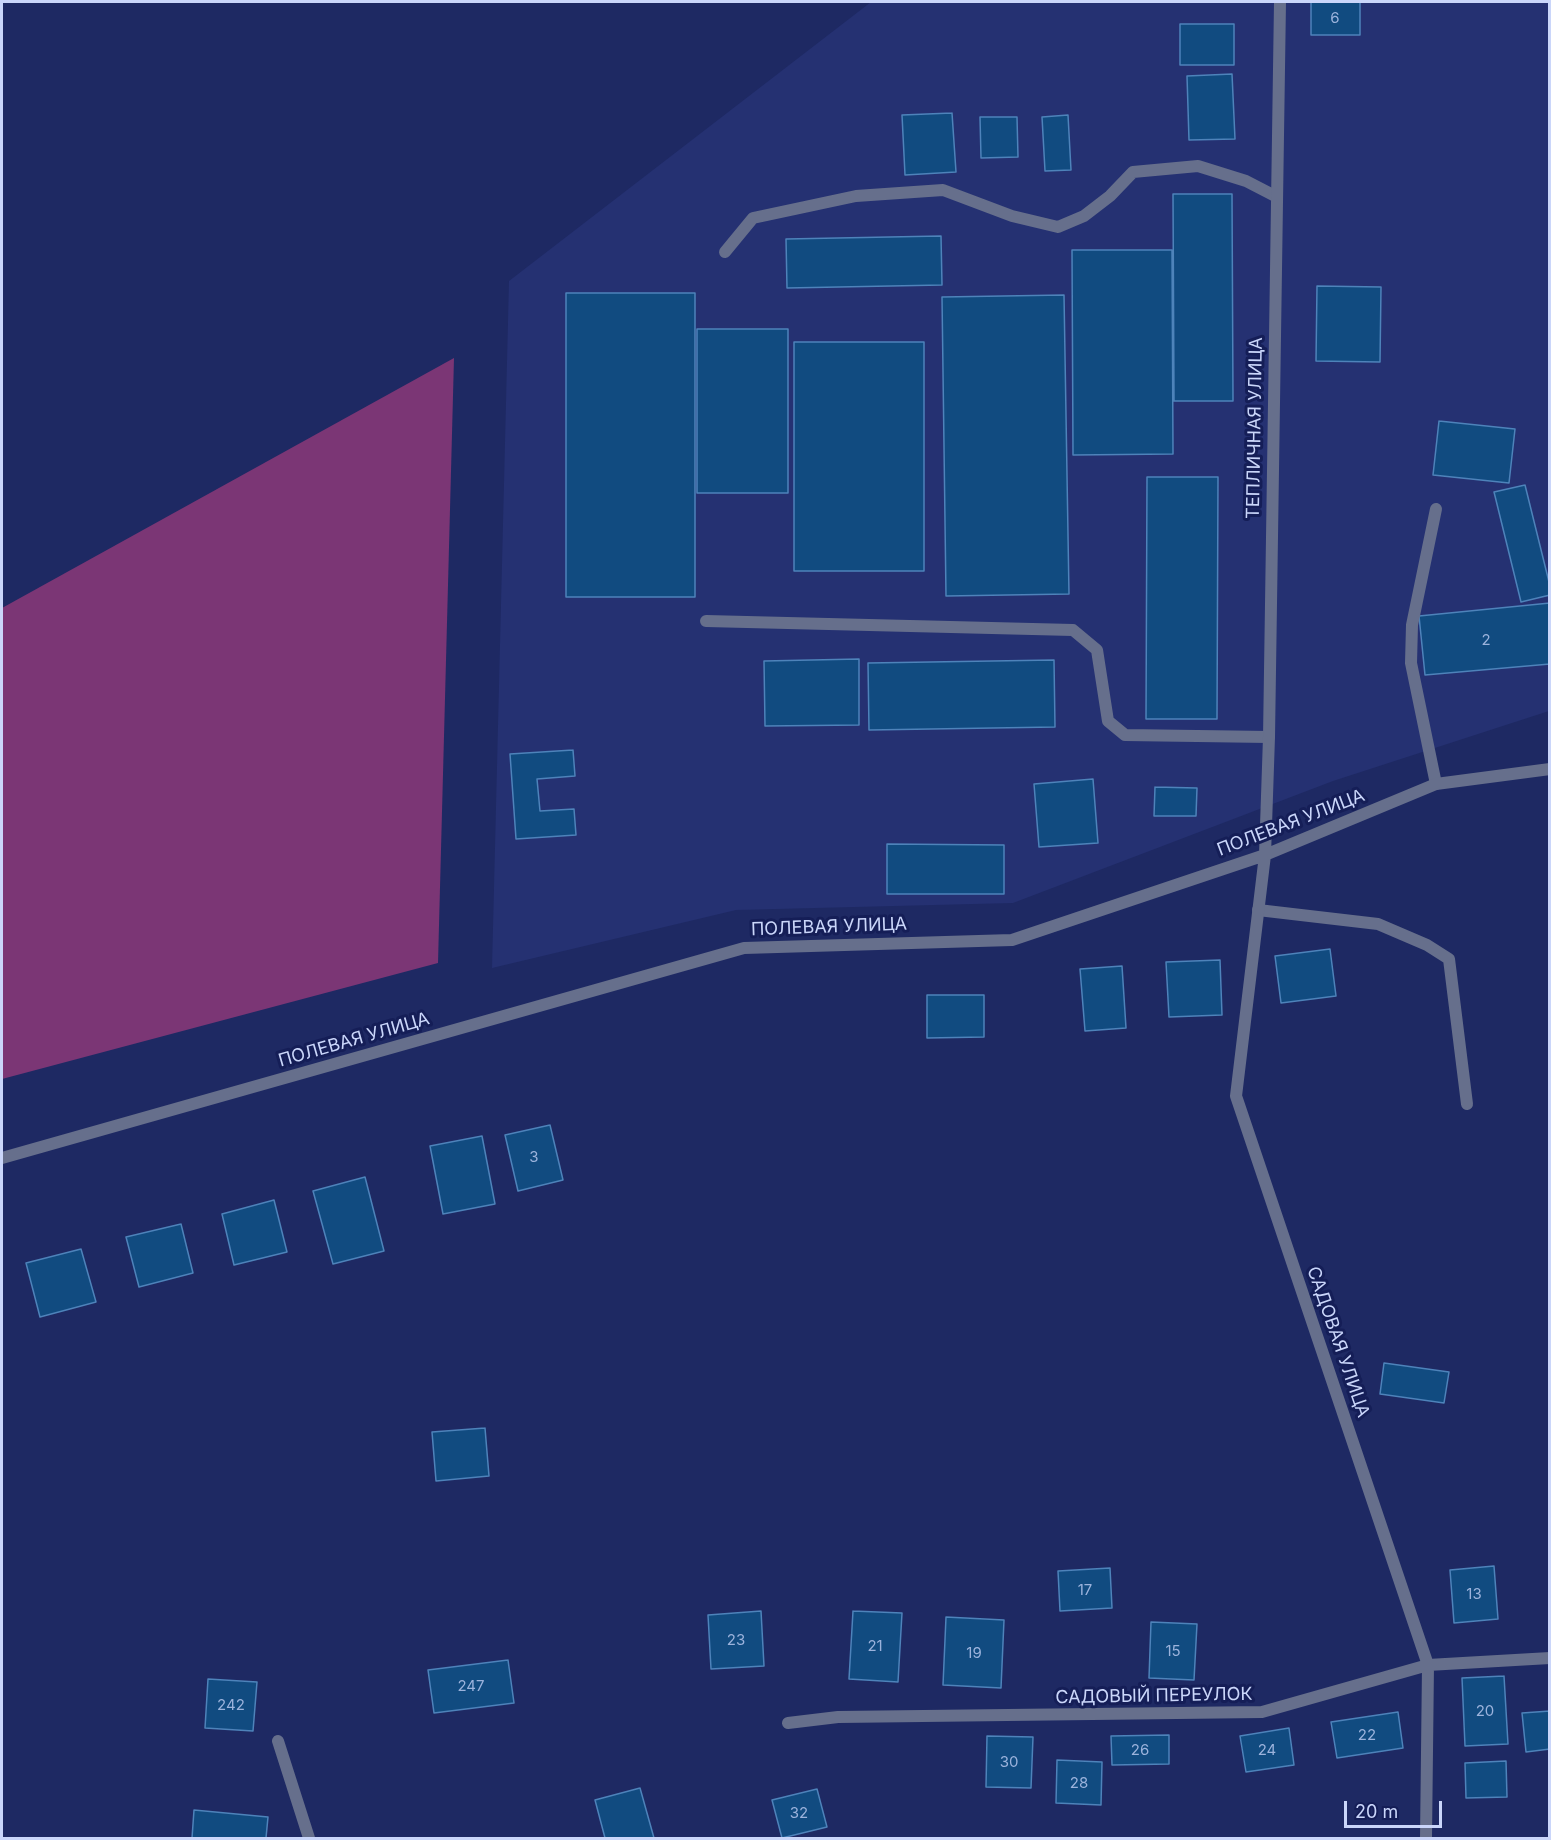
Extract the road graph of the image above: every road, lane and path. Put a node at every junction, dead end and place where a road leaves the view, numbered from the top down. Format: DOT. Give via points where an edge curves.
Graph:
graph roads {
  1 [pos="1280,2"];
  2 [pos="1276,197"];
  3 [pos="725,252"];
  4 [pos="1436,509"];
  5 [pos="706,621"];
  6 [pos="1269,737"];
  7 [pos="1550,769"];
  8 [pos="1436,784"];
  9 [pos="1265,855"];
  10 [pos="1258,910"];
  11 [pos="1467,1104"];
  12 [pos="2,1158"];
  13 [pos="1550,1658"];
  14 [pos="1428,1665"];
  15 [pos="788,1723"];
  16 [pos="278,1741"];
  17 [pos="309,1839"];
  18 [pos="1426,1839"];
  1 -- 2 [label="street, ТЕПЛИЧНАЯ УЛИЦА"];
  2 -- 3 [label="street" via="1246,181 1198,166 1133,172 1084,216 1058,227 1012,216 943,190 856,196 753,218"];
  2 -- 6 [label="street, ТЕПЛИЧНАЯ УЛИЦА"];
  4 -- 8 [label="street" via="1412,625 1411,663"];
  5 -- 6 [label="street" via="1073,630 1097,650 1108,721 1125,735"];
  6 -- 9 [label="street, ТЕПЛИЧНАЯ УЛИЦА"];
  7 -- 8 [label="street, ПОЛЕВАЯ УЛИЦА"];
  8 -- 9 [label="street, ПОЛЕВАЯ УЛИЦА"];
  9 -- 10 [label="street, САДОВАЯ УЛИЦА"];
  9 -- 12 [label="street, ПОЛЕВАЯ УЛИЦА" via="1011,940 744,948"];
  10 -- 11 [label="street" via="1378,924 1449,958"];
  10 -- 14 [label="street, САДОВАЯ УЛИЦА" via="1236,1096"];
  13 -- 14 [label="street, САДОВЫЙ ПЕРЕУЛОК"];
  14 -- 15 [label="street, САДОВЫЙ ПЕРЕУЛОК" via="1262,1712 838,1717"];
  14 -- 18 [label="street, САДОВАЯ УЛИЦА"];
  16 -- 17 [label="street"];
}
